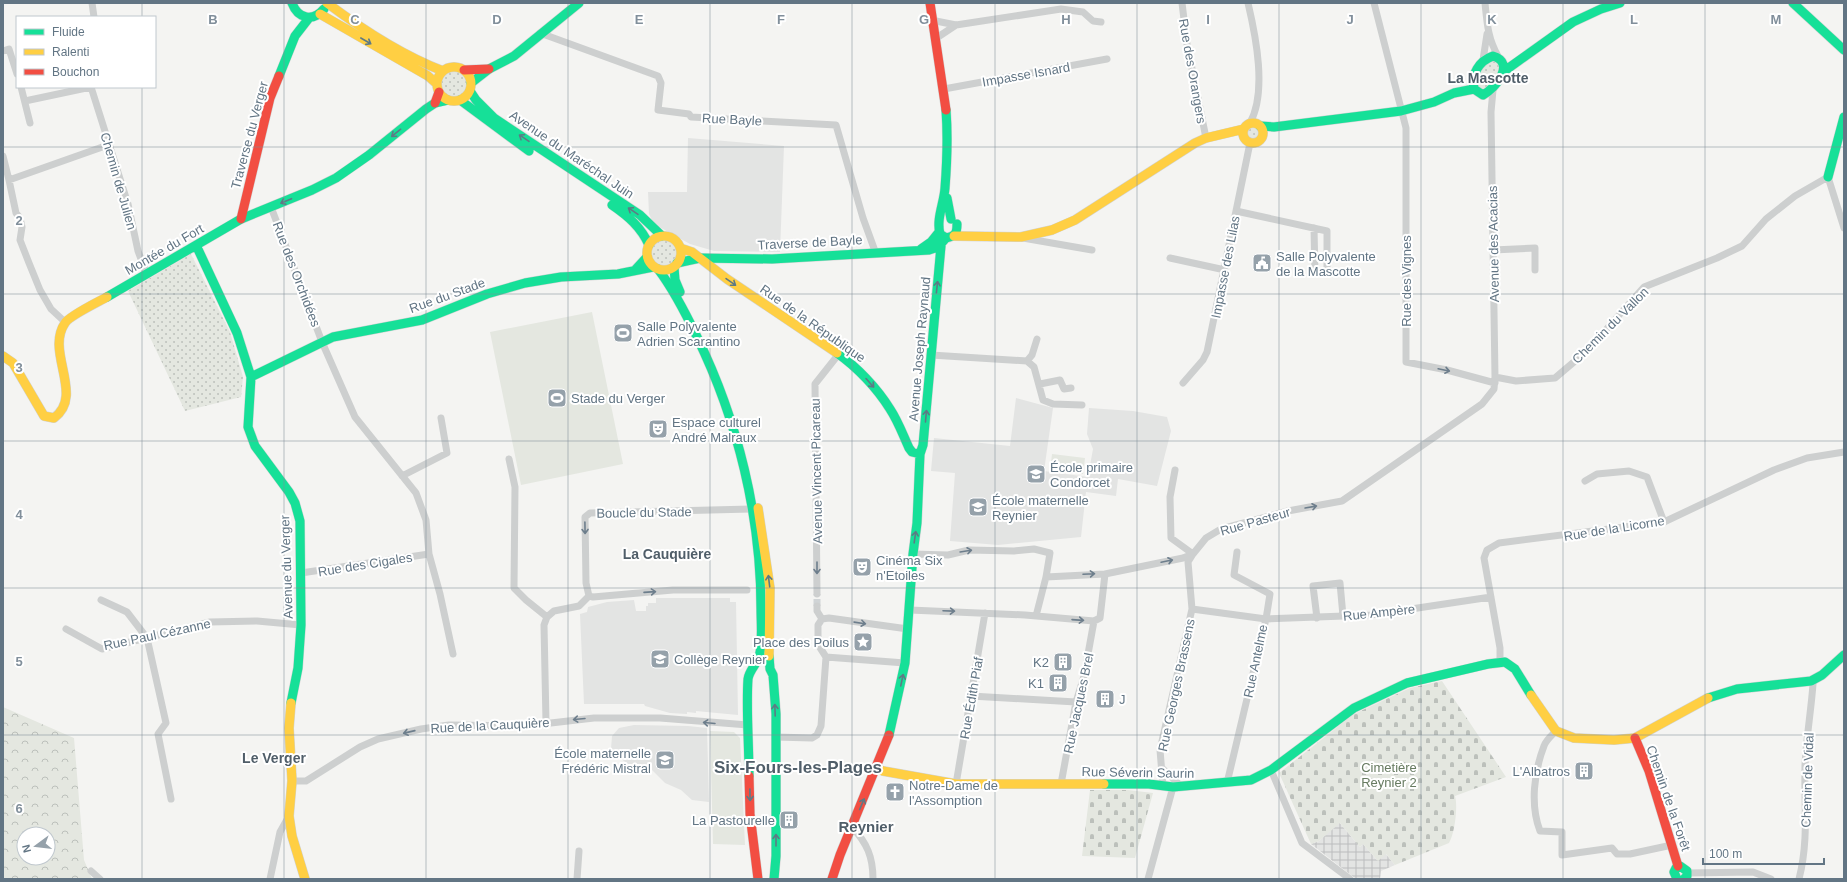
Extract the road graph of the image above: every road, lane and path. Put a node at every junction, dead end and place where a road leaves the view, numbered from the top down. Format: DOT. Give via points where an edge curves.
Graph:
graph roads {
  1 [pos="92,3"];
  2 [pos="292,3"];
  3 [pos="326,3"];
  4 [pos="579,3"];
  5 [pos="930,3"];
  6 [pos="1182,3"];
  7 [pos="1248,3"];
  8 [pos="1374,3"];
  9 [pos="1485,3"];
  10 [pos="1620,3"];
  11 [pos="1792,3"];
  12 [pos="1601,6"];
  13 [pos="297,13"];
  14 [pos="320,14"];
  15 [pos="94,16"];
  16 [pos="309,18"];
  17 [pos="931,20"];
  18 [pos="1101,22"];
  19 [pos="956,25"];
  20 [pos="1488,32"];
  21 [pos="540,33"];
  22 [pos="295,36"];
  23 [pos="934,39"];
  24 [pos="1844,50"];
  25 [pos="3,51"];
  26 [pos="1500,58"];
  27 [pos="1107,59"];
  28 [pos="1484,60"];
  29 [pos="1519,61"];
  30 [pos="489,69"];
  31 [pos="464,70"];
  32 [pos="16,71"];
  33 [pos="444,71"];
  34 [pos="1503,72"];
  35 [pos="1473,78"];
  36 [pos="470,87"];
  37 [pos="21,88"];
  38 [pos="86,88"];
  39 [pos="91,88"];
  40 [pos="438,88"];
  41 [pos="944,89"];
  42 [pos="1474,89"];
  43 [pos="1493,90"];
  44 [pos="1454,93"];
  45 [pos="1484,95"];
  46 [pos="448,100"];
  47 [pos="460,100"];
  48 [pos="25,101"];
  49 [pos="435,103"];
  50 [pos="1256,110"];
  51 [pos="1401,111"];
  52 [pos="1491,112"];
  53 [pos="1844,117"];
  54 [pos="30,123"];
  55 [pos="1260,126"];
  56 [pos="1274,127"];
  57 [pos="1247,133"];
  58 [pos="1263,135"];
  59 [pos="1206,138"];
  60 [pos="108,145"];
  61 [pos="3,156"];
  62 [pos="1828,177"];
  63 [pos="9,180"];
  64 [pos="945,190"];
  65 [pos="271,207"];
  66 [pos="1236,211"];
  67 [pos="241,220"];
  68 [pos="954,221"];
  69 [pos="940,227"];
  70 [pos="1314,228"];
  71 [pos="1844,228"];
  72 [pos="662,236"];
  73 [pos="978,237"];
  74 [pos="1021,238"];
  75 [pos="947,240"];
  76 [pos="196,245"];
  77 [pos="649,245"];
  78 [pos="680,248"];
  79 [pos="921,249"];
  80 [pos="1092,250"];
  81 [pos="1493,250"];
  82 [pos="875,251"];
  83 [pos="647,257"];
  84 [pos="700,258"];
  85 [pos="1170,258"];
  86 [pos="676,265"];
  87 [pos="656,268"];
  88 [pos="636,269"];
  89 [pos="1224,270"];
  90 [pos="1535,270"];
  91 [pos="146,275"];
  92 [pos="65,322"];
  93 [pos="1037,339"];
  94 [pos="322,342"];
  95 [pos="838,355"];
  96 [pos="3,356"];
  97 [pos="931,356"];
  98 [pos="1027,361"];
  99 [pos="251,377"];
  100 [pos="1495,380"];
  101 [pos="1183,383"];
  102 [pos="1040,384"];
  103 [pos="1071,388"];
  104 [pos="1082,406"];
  105 [pos="441,418"];
  106 [pos="1844,452"];
  107 [pos="920,454"];
  108 [pos="509,459"];
  109 [pos="1175,470"];
  110 [pos="402,476"];
  111 [pos="1585,481"];
  112 [pos="751,509"];
  113 [pos="1664,522"];
  114 [pos="1237,552"];
  115 [pos="429,554"];
  116 [pos="913,554"];
  117 [pos="1193,554"];
  118 [pos="301,573"];
  119 [pos="1105,574"];
  120 [pos="1046,577"];
  121 [pos="747,590"];
  122 [pos="817,594"];
  123 [pos="589,596"];
  124 [pos="1491,597"];
  125 [pos="100,600"];
  126 [pos="817,608"];
  127 [pos="1192,609"];
  128 [pos="910,610"];
  129 [pos="985,613"];
  130 [pos="1036,616"];
  131 [pos="1343,616"];
  132 [pos="547,617"];
  133 [pos="1317,618"];
  134 [pos="822,619"];
  135 [pos="1266,619"];
  136 [pos="1094,621"];
  137 [pos="301,625"];
  138 [pos="66,629"];
  139 [pos="908,629"];
  140 [pos="147,638"];
  141 [pos="453,654"];
  142 [pos="1844,655"];
  143 [pos="826,657"];
  144 [pos="1500,662"];
  145 [pos="905,663"];
  146 [pos="756,666"];
  147 [pos="770,669"];
  148 [pos="1811,681"];
  149 [pos="972,696"];
  150 [pos="1076,702"];
  151 [pos="546,722"];
  152 [pos="748,725"];
  153 [pos="1556,731"];
  154 [pos="776,737"];
  155 [pos="1634,738"];
  156 [pos="876,768"];
  157 [pos="1163,769"];
  158 [pos="1271,770"];
  159 [pos="292,781"];
  160 [pos="1228,782"];
  161 [pos="956,784"];
  162 [pos="1061,784"];
  163 [pos="1163,786"];
  164 [pos="1178,787"];
  165 [pos="171,799"];
  166 [pos="289,816"];
  167 [pos="852,827"];
  168 [pos="1672,845"];
  169 [pos="578,851"];
  170 [pos="1678,866"];
  171 [pos="91,871"];
  172 [pos="1686,876"];
  173 [pos="100,879"];
  174 [pos="270,879"];
  175 [pos="305,879"];
  176 [pos="311,879"];
  177 [pos="577,879"];
  178 [pos="758,879"];
  179 [pos="774,879"];
  180 [pos="832,879"];
  181 [pos="873,879"];
  182 [pos="1148,879"];
  183 [pos="1350,879"];
  184 [pos="1677,879"];
  185 [pos="1771,879"];
  186 [pos="1799,879"];
  1 -- 15 [label="street"];
  2 -- 13 [label="street"];
  3 -- 14 [label="street"];
  3 -- 33 [label="street" via="366,31"];
  4 -- 21 [label="street"];
  5 -- 17 [label="street"];
  6 -- 59 [label="street, Rue des Orangers" via="1187,44"];
  7 -- 50 [label="street" via="1259,79"];
  8 -- 51 [label="street, Rue des Vignes"];
  9 -- 20 [label="street"];
  10 -- 12 [label="street"];
  11 -- 24 [label="street"];
  12 -- 29 [label="street" via="1573,22"];
  13 -- 16 [label="street"];
  13 -- 22 [label="street, Traverse du Verger"];
  14 -- 16 [label="street"];
  14 -- 40 [label="street, one-way" via="428,76"];
  16 -- 22 [label="street, Traverse du Verger"];
  17 -- 19 [label="street"];
  17 -- 23 [label="street"];
  18 -- 19 [label="street" via="1093,21 1083,12 1061,9"];
  19 -- 23 [label="street"];
  20 -- 26 [label="street" via="1492,46"];
  20 -- 28 [label="street"];
  21 -- 30 [label="street" via="514,56"];
  21 -- 82 [label="street, Rue Bayle" via="658,76 661,83 658,110 689,114 691,117 836,125"];
  22 -- 67 [label="street, Traverse du Verger" via="270,98"];
  23 -- 41 [label="street"];
  25 -- 32 [label="street" via="9,49"];
  26 -- 28 [label="street" via="1493,56"];
  26 -- 29 [label="street"];
  26 -- 34 [label="street"];
  27 -- 41 [label="street, Impasse Isnard"];
  28 -- 35 [label="street"];
  29 -- 34 [label="street"];
  30 -- 31 [label="street"];
  30 -- 36 [label="street"];
  31 -- 33 [label="street" via="454,67"];
  31 -- 36 [label="street" via="469,76"];
  33 -- 40 [label="street" via="439,77"];
  34 -- 43 [label="street"];
  35 -- 42 [label="street"];
  35 -- 44 [label="street"];
  36 -- 47 [label="street" via="468,95"];
  72 -- 36 [label="street, Avenue du Maréchal Juin, one-way" via="640,216 494,118 476,100"];
  37 -- 48 [label="street"];
  38 -- 48 [label="street"];
  39 -- 60 [label="street, Chemin de Julien"];
  40 -- 46 [label="street"];
  40 -- 49 [label="street"];
  41 -- 64 [label="street" via="948,132"];
  42 -- 44 [label="street"];
  42 -- 45 [label="street"];
  43 -- 45 [label="street"];
  43 -- 52 [label="street, Avenue des Acacias"];
  44 -- 51 [label="street" via="1434,102"];
  45 -- 52 [label="street, Avenue des Acacias"];
  46 -- 47 [label="street"];
  46 -- 49 [label="street, Montée du Fort"];
  47 -- 77 [label="street, Avenue du Maréchal Juin" via="507,136 632,220"];
  48 -- 54 [label="street"];
  49 -- 65 [label="street, Montée du Fort, one-way" via="370,155 336,178"];
  50 -- 55 [label="street"];
  50 -- 57 [label="street, Impasse des Lilas"];
  51 -- 56 [label="street"];
  51 -- 100 [label="street, Rue des Vignes, one-way" via="1406,128 1406,362"];
  52 -- 81 [label="street, Avenue des Acacias"];
  53 -- 62 [label="street"];
  55 -- 56 [label="street"];
  55 -- 57 [label="street"];
  55 -- 58 [label="street"];
  56 -- 58 [label="street"];
  57 -- 58 [label="street" via="1257,142"];
  57 -- 59 [label="street, Traverse de Bayle" via="1232,132"];
  57 -- 66 [label="street, Impasse des Lilas"];
  59 -- 74 [label="street, Traverse de Bayle" via="1170,158 1075,220 1052,230"];
  60 -- 63 [label="street"];
  60 -- 91 [label="street, Chemin de Julien" via="128,204"];
  61 -- 63 [label="street"];
  62 -- 71 [label="street"];
  62 -- 100 [label="street, Chemin du Vallon" via="1795,196 1766,219 1742,246 1644,287 1588,350 1555,378"];
  63 -- 92 [label="street" via="16,214 22,227 20,240 29,263 51,309"];
  64 -- 68 [label="street"];
  64 -- 69 [label="street"];
  65 -- 67 [label="street, Montée du Fort"];
  65 -- 94 [label="street, Rue des Orchidées"];
  66 -- 70 [label="street"];
  66 -- 89 [label="street, Impasse des Lilas"];
  67 -- 76 [label="street, Montée du Fort"];
  68 -- 69 [label="street" via="945,219"];
  68 -- 73 [label="street" via="962,229"];
  68 -- 75 [label="street" via="957,232"];
  69 -- 75 [label="street" via="942,236"];
  69 -- 79 [label="street" via="932,242"];
  70 -- 70 [label="street" via="1315,274 1327,273 1327,232"];
  72 -- 77 [label="street"];
  72 -- 78 [label="street" via="671,238"];
  73 -- 74 [label="street, Traverse de Bayle"];
  73 -- 75 [label="street, Traverse de Bayle"];
  74 -- 80 [label="street"];
  75 -- 79 [label="street, Traverse de Bayle" via="929,251"];
  97 -- 75 [label="street, Avenue Joseph Raynaud, one-way"];
  76 -- 91 [label="street, Montée du Fort"];
  76 -- 99 [label="street, Avenue du Verger" via="237,333"];
  77 -- 83 [label="street"];
  78 -- 84 [label="street, Traverse de Bayle"];
  78 -- 86 [label="street"];
  79 -- 82 [label="street, Traverse de Bayle"];
  81 -- 90 [label="street" via="1535,248"];
  81 -- 100 [label="street, Avenue des Acacias"];
  82 -- 84 [label="street, Traverse de Bayle" via="772,259"];
  83 -- 87 [label="street"];
  83 -- 88 [label="street"];
  84 -- 86 [label="street, Traverse de Bayle"];
  84 -- 95 [label="street, Rue de la République, one-way"];
  85 -- 89 [label="street"];
  86 -- 87 [label="street" via="666,270"];
  147 -- 86 [label="street, one-way" via="770,588 752,472 727,388 677,286 673,273"];
  87 -- 88 [label="street, Rue du Stade"];
  87 -- 112 [label="street" via="668,283 698,338 721,391 743,465"];
  88 -- 94 [label="street, Rue du Stade" via="618,274 561,277 525,283 488,294 422,320 333,337"];
  89 -- 101 [label="street, Impasse des Lilas" via="1207,352"];
  91 -- 92 [label="street, Montée du Fort"];
  92 -- 96 [label="street" via="58,342 67,395 62,412 54,418 44,416 13,363"];
  93 -- 98 [label="street" via="1032,355"];
  94 -- 99 [label="street, Rue du Stade"];
  94 -- 110 [label="street, Rue des Orchidées" via="355,417"];
  95 -- 107 [label="street, Rue de la République, one-way" via="879,392 891,410 909,448 912,452"];
  95 -- 122 [label="street, Avenue Vincent Picareau, one-way" via="815,384"];
  97 -- 98 [label="street"];
  107 -- 97 [label="street, Avenue Joseph Raynaud, one-way"];
  98 -- 102 [label="street" via="1034,367"];
  99 -- 118 [label="street, Avenue du Verger" via="248,427 255,446 295,503 300,521"];
  117 -- 100 [label="street, Rue Pasteur, one-way" via="1206,538 1221,529 1288,511 1342,502 1482,404 1494,389"];
  102 -- 103 [label="street" via="1060,380 1064,389"];
  102 -- 104 [label="street" via="1043,400 1053,404"];
  105 -- 110 [label="street" via="447,453"];
  106 -- 113 [label="street, Rue de la Licorne" via="1807,458 1774,470"];
  116 -- 107 [label="street, one-way"];
  108 -- 132 [label="street" via="515,487 514,588"];
  109 -- 117 [label="street" via="1170,498 1171,538"];
  110 -- 115 [label="street, Rue des Orchidées" via="416,493 426,520"];
  111 -- 113 [label="street" via="1597,474 1629,470 1647,477"];
  112 -- 123 [label="street, Boucle du Stade, one-way" via="590,513 585,517 586,583"];
  112 -- 146 [label="street" via="761,590 760,648"];
  113 -- 124 [label="street, Rue de la Licorne" via="1499,543 1487,550 1484,558"];
  114 -- 135 [label="street" via="1234,575 1270,594"];
  115 -- 118 [label="street, Rue des Cigales"];
  115 -- 141 [label="street, Rue des Orchidées"];
  116 -- 120 [label="street, one-way" via="948,555 969,550 1034,549 1050,553"];
  116 -- 128 [label="street"];
  119 -- 117 [label="street, one-way"];
  117 -- 127 [label="street" via="1188,562"];
  118 -- 137 [label="street, Avenue du Verger"];
  120 -- 119 [label="street, one-way"];
  119 -- 136 [label="street" via="1100,618"];
  120 -- 130 [label="street"];
  123 -- 121 [label="street, one-way" via="673,590"];
  123 -- 132 [label="street" via="579,606 554,611"];
  124 -- 131 [label="street, Rue Ampère" via="1384,613"];
  124 -- 144 [label="street, Rue de la Licorne"];
  125 -- 140 [label="street" via="127,612"];
  126 -- 134 [label="street"];
  127 -- 135 [label="street, Rue Antelme"];
  127 -- 157 [label="street, Rue Georges Brassens" via="1160,750"];
  128 -- 129 [label="street, one-way"];
  128 -- 139 [label="street"];
  129 -- 130 [label="street"];
  129 -- 149 [label="street, Rue Édith Piaf"];
  130 -- 136 [label="street, one-way"];
  131 -- 133 [label="street, Rue Ampère"];
  131 -- 133 [label="street" via="1340,583 1314,586"];
  132 -- 151 [label="street" via="544,626"];
  133 -- 135 [label="street, Rue Ampère"];
  134 -- 139 [label="street, one-way"];
  134 -- 143 [label="street" via="818,625 818,639"];
  135 -- 160 [label="street, Rue Antelme"];
  136 -- 150 [label="street, Rue Jacques Brel" via="1084,676"];
  137 -- 140 [label="street, Rue Paul Cézanne" via="257,621 210,622"];
  137 -- 159 [label="street, Avenue du Verger" via="289,728"];
  138 -- 140 [label="street, Rue Paul Cézanne" via="102,649"];
  139 -- 145 [label="street"];
  140 -- 165 [label="street" via="166,722 158,734"];
  142 -- 148 [label="street" via="1822,675"];
  143 -- 145 [label="street"];
  143 -- 154 [label="street" via="821,726 817,735 807,740"];
  144 -- 153 [label="street" via="1510,664 1515,669"];
  144 -- 158 [label="street, Rue Séverin Saurin" via="1408,683 1354,708"];
  156 -- 145 [label="street, one-way" via="891,728"];
  146 -- 147 [label="street"];
  146 -- 152 [label="street" via="748,677"];
  154 -- 147 [label="street, one-way" via="773,675"];
  148 -- 155 [label="street" via="1737,689 1708,698"];
  148 -- 186 [label="street, Chemin de Vidal" via="1813,684 1805,768 1807,818 1804,857"];
  149 -- 150 [label="street"];
  149 -- 161 [label="street, Rue Édith Piaf"];
  150 -- 162 [label="street, Rue Jacques Brel"];
  152 -- 151 [label="street, Rue de la Cauquière, one-way" via="660,718 594,718"];
  151 -- 159 [label="street, Rue de la Cauquière, one-way" via="512,726 467,724 421,729 378,739 306,780"];
  152 -- 178 [label="street, one-way" via="750,814"];
  153 -- 155 [label="street" via="1574,738"];
  153 -- 168 [label="street" via="1545,744 1538,768 1534,799 1540,831 1562,832 1562,855 1612,848 1617,854 1630,854"];
  179 -- 154 [label="street, one-way"];
  155 -- 168 [label="street, Chemin de la Forêt" via="1649,771"];
  156 -- 161 [label="street, Rue Séverin Saurin"];
  167 -- 156 [label="street, one-way"];
  157 -- 163 [label="street, Rue Georges Brassens"];
  157 -- 164 [label="street"];
  158 -- 160 [label="street, Rue Séverin Saurin" via="1251,780"];
  158 -- 183 [label="street" via="1302,843"];
  159 -- 166 [label="street, Avenue du Verger"];
  160 -- 164 [label="street, Rue Séverin Saurin"];
  161 -- 162 [label="street, Rue Séverin Saurin"];
  162 -- 163 [label="street, Rue Séverin Saurin"];
  163 -- 164 [label="street, Rue Séverin Saurin"];
  164 -- 182 [label="street"];
  166 -- 174 [label="street" via="280,832"];
  166 -- 175 [label="street, Avenue du Verger" via="292,836"];
  166 -- 176 [label="street, Avenue du Verger"];
  167 -- 180 [label="street"];
  167 -- 181 [label="street" via="870,853"];
  168 -- 170 [label="street, Chemin de la Forêt"];
  169 -- 177 [label="street"];
  170 -- 172 [label="street" via="1685,867"];
  170 -- 184 [label="street" via="1674,871"];
  171 -- 173 [label="street"];
  172 -- 185 [label="street" via="1753,872"];
}
